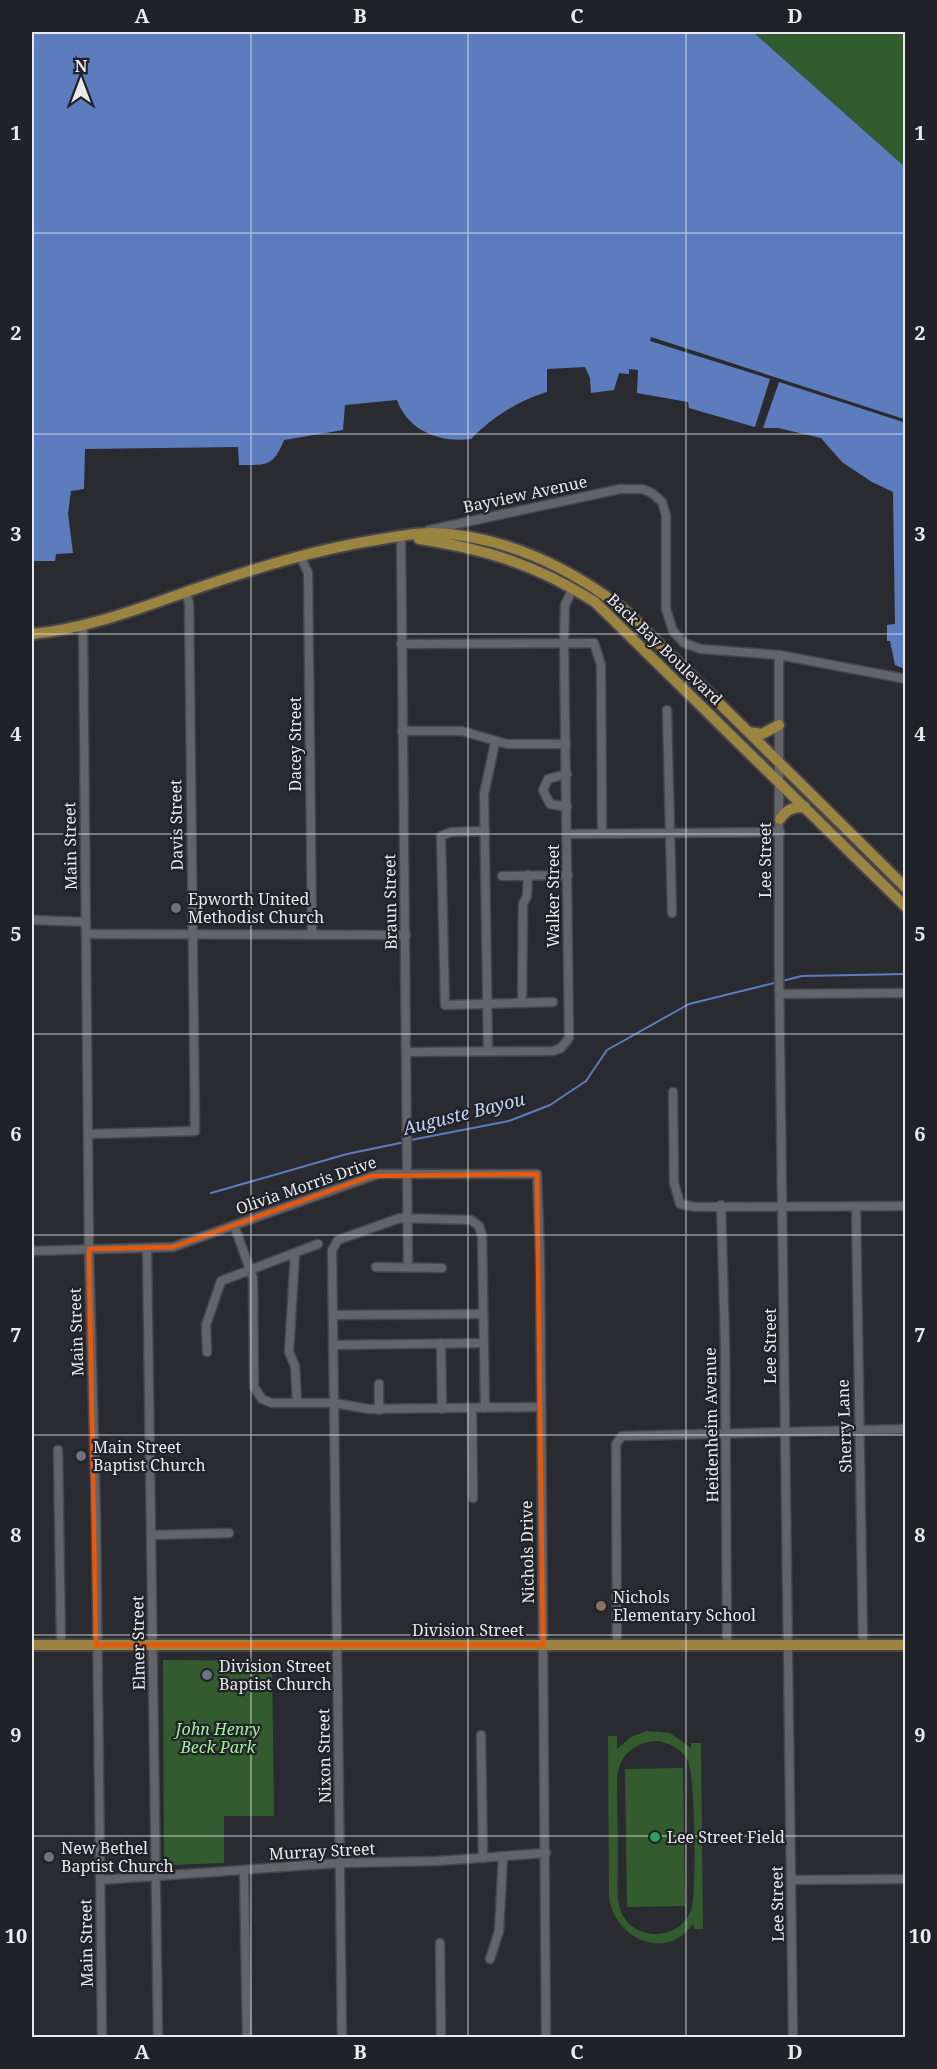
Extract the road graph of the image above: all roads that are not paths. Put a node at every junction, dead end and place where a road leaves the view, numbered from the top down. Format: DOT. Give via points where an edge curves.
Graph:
graph roads {
  1 [pos="401,536"];
  2 [pos="300,555"];
  3 [pos="573,588"];
  4 [pos="186,592"];
  5 [pos="83,625"];
  6 [pos="32,634"];
  7 [pos="564,642"];
  8 [pos="401,644"];
  9 [pos="779,655"];
  10 [pos="906,679"];
  11 [pos="667,710"];
  12 [pos="779,725"];
  13 [pos="402,731"];
  14 [pos="749,732"];
  15 [pos="495,743"];
  16 [pos="566,744"];
  17 [pos="780,763"];
  18 [pos="567,774"];
  19 [pos="780,783"];
  20 [pos="567,807"];
  21 [pos="805,807"];
  22 [pos="780,819"];
  23 [pos="485,831"];
  24 [pos="780,832"];
  25 [pos="603,833"];
  26 [pos="670,833"];
  27 [pos="568,834"];
  28 [pos="528,875"];
  29 [pos="567,875"];
  30 [pos="502,876"];
  31 [pos="906,888"];
  32 [pos="906,907"];
  33 [pos="672,913"];
  34 [pos="32,920"];
  35 [pos="86,922"];
  36 [pos="86,934"];
  37 [pos="194,934"];
  38 [pos="312,935"];
  39 [pos="406,935"];
  40 [pos="780,992"];
  41 [pos="906,993"];
  42 [pos="553,1002"];
  43 [pos="522,1003"];
  44 [pos="488,1004"];
  45 [pos="488,1051"];
  46 [pos="406,1052"];
  47 [pos="673,1092"];
  48 [pos="89,1134"];
  49 [pos="406,1173"];
  50 [pos="537,1173"];
  51 [pos="721,1205"];
  52 [pos="856,1206"];
  53 [pos="906,1206"];
  54 [pos="784,1207"];
  55 [pos="408,1218"];
  56 [pos="234,1225"];
  57 [pos="318,1244"];
  58 [pos="88,1249"];
  59 [pos="147,1249"];
  60 [pos="32,1251"];
  61 [pos="295,1252"];
  62 [pos="376,1267"];
  63 [pos="408,1267"];
  64 [pos="442,1268"];
  65 [pos="250,1270"];
  66 [pos="483,1314"];
  67 [pos="333,1315"];
  68 [pos="441,1343"];
  69 [pos="484,1343"];
  70 [pos="333,1345"];
  71 [pos="207,1352"];
  72 [pos="379,1384"];
  73 [pos="297,1402"];
  74 [pos="334,1403"];
  75 [pos="541,1407"];
  76 [pos="485,1408"];
  77 [pos="442,1409"];
  78 [pos="472,1409"];
  79 [pos="380,1410"];
  80 [pos="906,1429"];
  81 [pos="860,1430"];
  82 [pos="786,1432"];
  83 [pos="726,1433"];
  84 [pos="58,1450"];
  85 [pos="473,1498"];
  86 [pos="229,1533"];
  87 [pos="152,1534"];
  88 [pos="32,1645"];
  89 [pos="61,1645"];
  90 [pos="96,1645"];
  91 [pos="153,1645"];
  92 [pos="337,1645"];
  93 [pos="543,1645"];
  94 [pos="616,1645"];
  95 [pos="727,1645"];
  96 [pos="790,1645"];
  97 [pos="863,1645"];
  98 [pos="906,1645"];
  99 [pos="481,1735"];
  100 [pos="546,1853"];
  101 [pos="503,1856"];
  102 [pos="483,1858"];
  103 [pos="340,1863"];
  104 [pos="244,1870"];
  105 [pos="157,1877"];
  106 [pos="906,1879"];
  107 [pos="100,1880"];
  108 [pos="791,1880"];
  109 [pos="440,1943"];
  110 [pos="490,1959"];
  111 [pos="102,2037"];
  112 [pos="158,2037"];
  113 [pos="248,2037"];
  114 [pos="342,2037"];
  115 [pos="441,2037"];
  116 [pos="546,2037"];
  117 [pos="793,2037"];
  1 -- 2 [label="main road, Bayview Avenue"];
  1 -- 3 [label="main road, Back Bay Boulevard" via="506,557"];
  1 -- 8 [label="street, Braun Street"];
  1 -- 9 [label="street, Bayview Avenue" via="607,491 642,489 662,502 666,515 666,609 673,630 684,643 701,649"];
  1 -- 14 [label="main road, Back Bay Boulevard" via="431,533 505,546 580,578 627,612"];
  2 -- 4 [label="main road, Bayview Avenue"];
  2 -- 38 [label="street, Dacey Street" via="308,573"];
  3 -- 7 [label="street, Walker Street" via="565,605"];
  3 -- 19 [label="main road, Back Bay Boulevard" via="617,622"];
  4 -- 5 [label="main road, Bayview Avenue"];
  4 -- 37 [label="street, Davis Street"];
  5 -- 6 [label="main road, Bayview Avenue"];
  5 -- 35 [label="street, Main Street"];
  7 -- 8 [label="street"];
  7 -- 16 [label="street, Walker Street"];
  7 -- 25 [label="street" via="594,643 600,658"];
  8 -- 13 [label="street, Braun Street"];
  9 -- 10 [label="street, Bayview Avenue"];
  9 -- 12 [label="street, Lee Street"];
  11 -- 26 [label="street"];
  12 -- 14 [label="main road" via="762,734"];
  12 -- 17 [label="street, Lee Street"];
  13 -- 15 [label="street" via="462,731"];
  13 -- 39 [label="street, Braun Street"];
  14 -- 17 [label="main road, Back Bay Boulevard"];
  15 -- 16 [label="street"];
  15 -- 23 [label="street" via="485,783"];
  16 -- 18 [label="street, Walker Street"];
  17 -- 19 [label="street, Lee Street"];
  17 -- 31 [label="main road, Back Bay Boulevard"];
  18 -- 20 [label="street, Walker Street"];
  18 -- 20 [label="street" via="548,779 543,790 550,804"];
  19 -- 21 [label="main road, Back Bay Boulevard"];
  19 -- 22 [label="street, Lee Street"];
  20 -- 27 [label="street, Walker Street"];
  21 -- 22 [label="main road" via="794,807"];
  21 -- 32 [label="main road, Back Bay Boulevard"];
  22 -- 24 [label="street, Lee Street"];
  23 -- 44 [label="street"];
  23 -- 44 [label="street" via="445,833 440,841 445,1005"];
  24 -- 26 [label="street"];
  24 -- 40 [label="street, Lee Street"];
  25 -- 26 [label="street"];
  25 -- 27 [label="street"];
  26 -- 33 [label="street"];
  27 -- 29 [label="street, Walker Street"];
  28 -- 29 [label="street"];
  28 -- 30 [label="street"];
  28 -- 43 [label="street" via="523,904"];
  29 -- 45 [label="street, Walker Street" via="568,1038 553,1051"];
  34 -- 35 [label="street"];
  35 -- 36 [label="street, Main Street"];
  36 -- 37 [label="street"];
  36 -- 48 [label="street, Main Street"];
  37 -- 38 [label="street"];
  37 -- 48 [label="street, Davis Street" via="195,1131"];
  38 -- 39 [label="street"];
  39 -- 46 [label="street, Braun Street"];
  40 -- 41 [label="street"];
  40 -- 54 [label="street, Lee Street"];
  42 -- 43 [label="street"];
  43 -- 44 [label="street"];
  44 -- 45 [label="street"];
  45 -- 46 [label="street, Walker Street"];
  46 -- 49 [label="street, Braun Street"];
  47 -- 51 [label="street" via="675,1195 681,1204"];
  48 -- 58 [label="street, Main Street"];
  49 -- 50 [label="street, Olivia Morris Drive"];
  49 -- 55 [label="street, Braun Street"];
  49 -- 56 [label="street, Olivia Morris Drive" via="371,1176"];
  50 -- 75 [label="street, Nichols Drive"];
  51 -- 54 [label="street"];
  51 -- 83 [label="street, Heidenheim Avenue"];
  52 -- 53 [label="street"];
  52 -- 54 [label="street"];
  52 -- 81 [label="street, Sherry Lane"];
  54 -- 82 [label="street, Lee Street"];
  55 -- 63 [label="street, Braun Street"];
  55 -- 66 [label="street" via="471,1220 478,1226 482,1235"];
  55 -- 67 [label="street, Nixon Street" via="387,1222 335,1243"];
  56 -- 59 [label="street, Olivia Morris Drive" via="173,1247"];
  56 -- 65 [label="street"];
  57 -- 61 [label="street"];
  58 -- 59 [label="street, Olivia Morris Drive"];
  58 -- 60 [label="street, Olivia Morris Drive"];
  58 -- 90 [label="street, Main Street"];
  59 -- 87 [label="street, Elmer Street"];
  61 -- 65 [label="street"];
  61 -- 73 [label="street" via="290,1352 295,1366"];
  62 -- 63 [label="street"];
  63 -- 64 [label="street"];
  65 -- 71 [label="street" via="225,1278 218,1285 206,1325"];
  65 -- 73 [label="street" via="254,1284 254,1387 261,1399"];
  66 -- 67 [label="street"];
  66 -- 69 [label="street"];
  67 -- 70 [label="street, Nixon Street"];
  68 -- 69 [label="street"];
  68 -- 70 [label="street"];
  68 -- 77 [label="street"];
  69 -- 76 [label="street"];
  70 -- 74 [label="street, Nixon Street"];
  72 -- 79 [label="street"];
  73 -- 74 [label="street"];
  74 -- 79 [label="street"];
  74 -- 92 [label="street, Nixon Street"];
  75 -- 76 [label="street"];
  75 -- 93 [label="street, Nichols Drive"];
  76 -- 78 [label="street"];
  77 -- 78 [label="street"];
  77 -- 79 [label="street"];
  78 -- 85 [label="street"];
  80 -- 81 [label="street"];
  81 -- 82 [label="street"];
  81 -- 97 [label="street, Sherry Lane"];
  82 -- 83 [label="street"];
  82 -- 96 [label="street, Lee Street"];
  83 -- 94 [label="street" via="628,1434 618,1439"];
  83 -- 95 [label="street, Heidenheim Avenue"];
  84 -- 89 [label="street"];
  86 -- 87 [label="street"];
  87 -- 91 [label="street, Elmer Street"];
  88 -- 89 [label="main road, Division Street"];
  89 -- 90 [label="main road, Division Street"];
  90 -- 91 [label="main road, Division Street"];
  90 -- 107 [label="street, Main Street"];
  91 -- 92 [label="main road, Division Street"];
  91 -- 105 [label="street, Elmer Street"];
  92 -- 93 [label="main road, Division Street"];
  92 -- 103 [label="street, Nixon Street"];
  93 -- 94 [label="main road, Division Street"];
  93 -- 100 [label="street, Nichols Drive"];
  94 -- 95 [label="main road, Division Street"];
  95 -- 96 [label="main road, Division Street"];
  96 -- 97 [label="main road, Division Street"];
  96 -- 108 [label="street, Lee Street"];
  97 -- 98 [label="main road, Division Street"];
  99 -- 102 [label="street"];
  100 -- 101 [label="street, Murray Street"];
  100 -- 116 [label="street, Nichols Drive"];
  101 -- 102 [label="street, Murray Street"];
  101 -- 110 [label="street" via="499,1932"];
  102 -- 103 [label="street, Murray Street"];
  103 -- 104 [label="street, Murray Street"];
  103 -- 114 [label="street, Nixon Street"];
  104 -- 105 [label="street, Murray Street"];
  104 -- 113 [label="street"];
  105 -- 107 [label="street, Murray Street"];
  105 -- 112 [label="street, Elmer Street"];
  106 -- 108 [label="street"];
  107 -- 111 [label="street, Main Street"];
  108 -- 117 [label="street, Lee Street"];
  109 -- 115 [label="street"];
}
